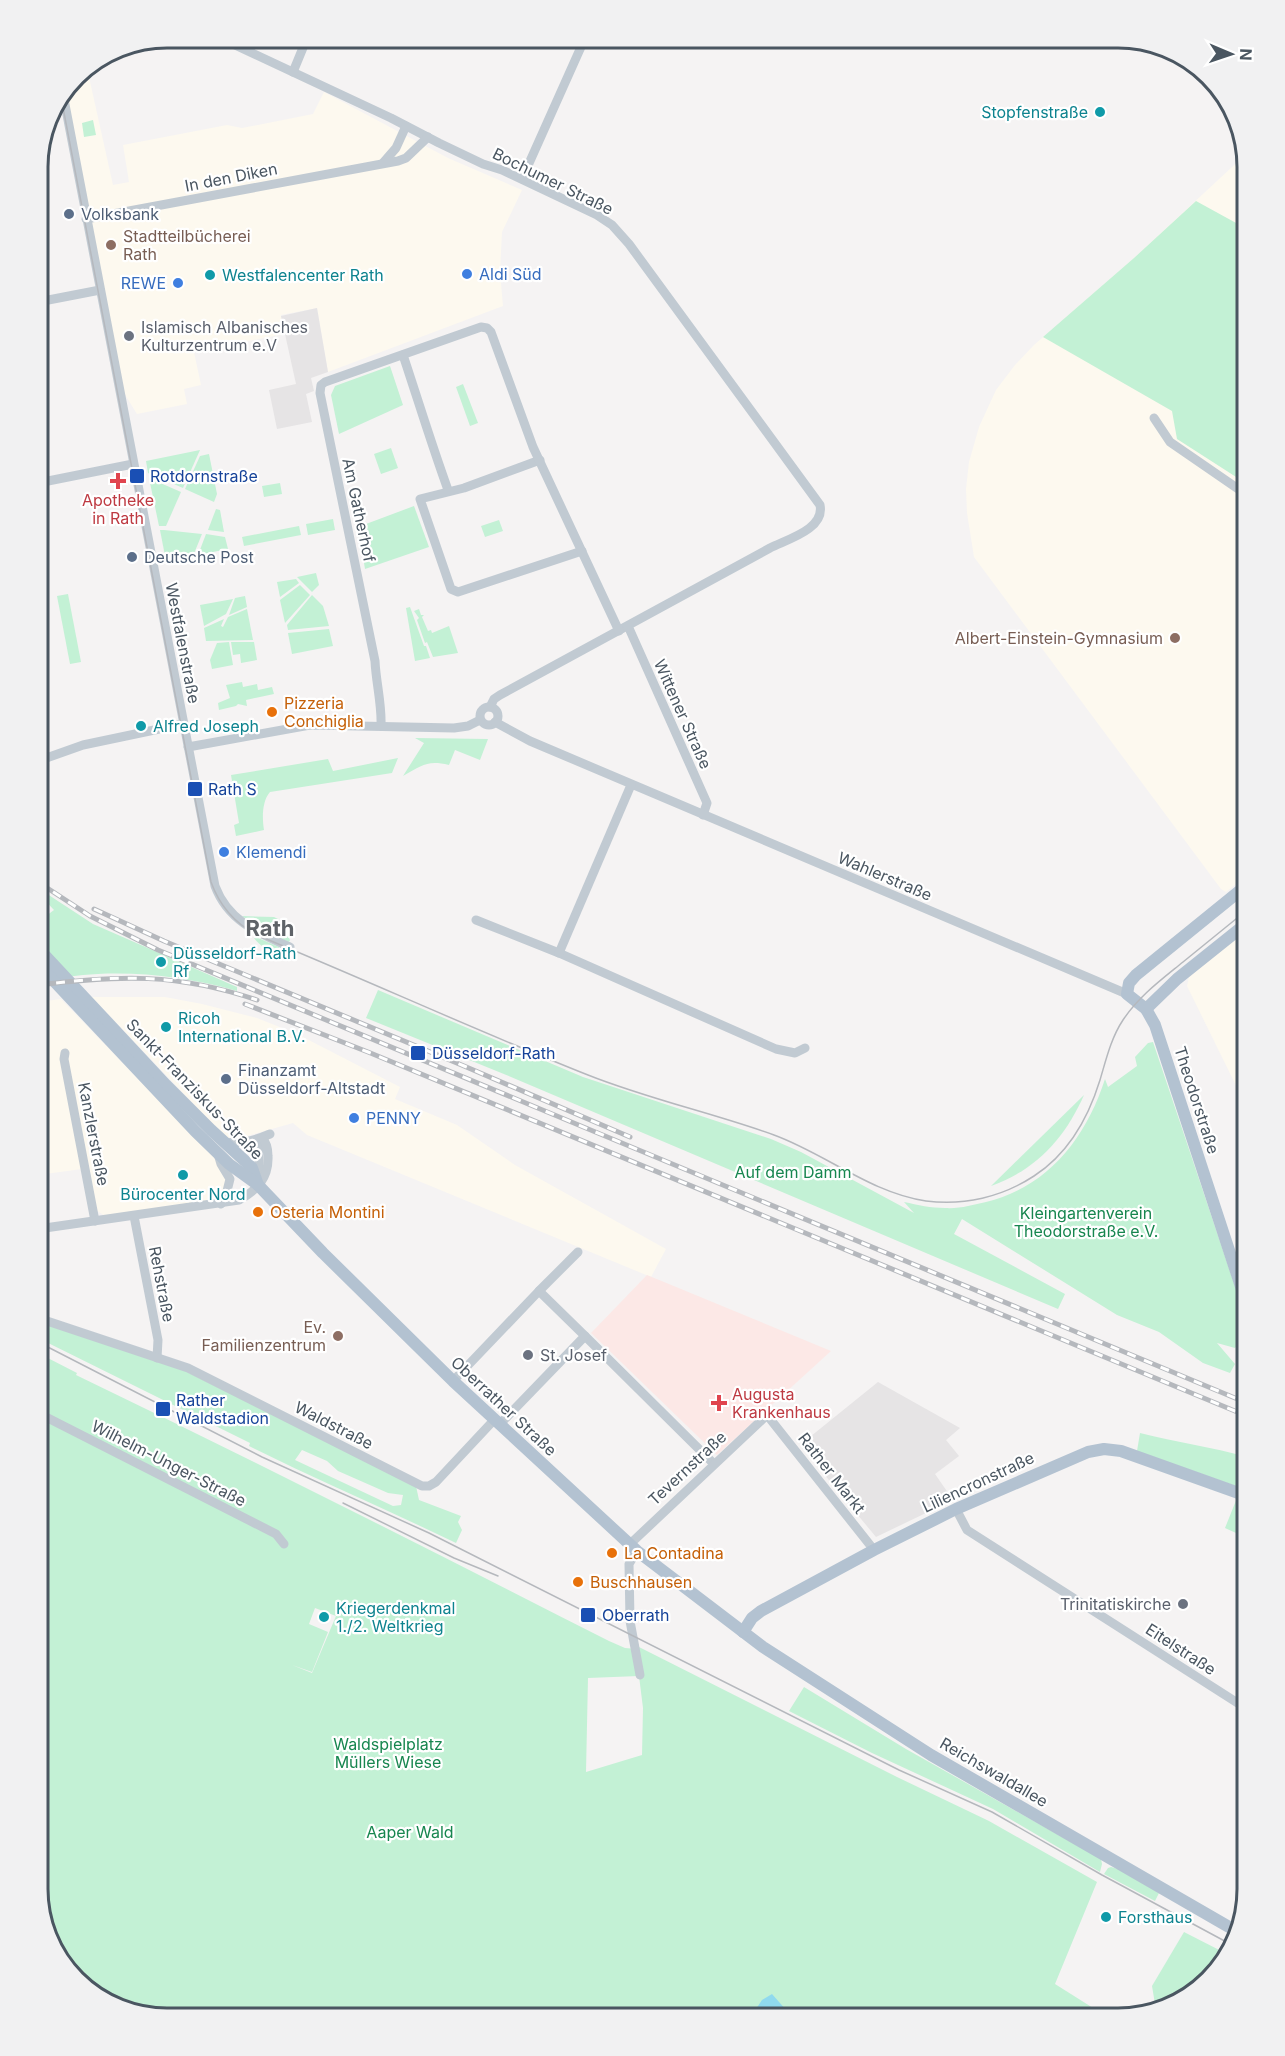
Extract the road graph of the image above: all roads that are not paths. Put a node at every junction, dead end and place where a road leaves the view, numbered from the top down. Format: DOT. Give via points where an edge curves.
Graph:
graph roads {
  1 [pos="242,48"];
  2 [pos="303,48"];
  3 [pos="581,48"];
  4 [pos="294,72"];
  5 [pos="65,106"];
  6 [pos="406,126"];
  7 [pos="428,138"];
  8 [pos="381,164"];
  9 [pos="522,179"];
  10 [pos="86,219"];
  11 [pos="100,290"];
  12 [pos="48,300"];
  13 [pos="403,355"];
  14 [pos="1154,418"];
  15 [pos="540,460"];
  16 [pos="133,464"];
  17 [pos="48,481"];
  18 [pos="1237,488"];
  19 [pos="448,490"];
  20 [pos="582,550"];
  21 [pos="623,628"];
  22 [pos="490,707"];
  23 [pos="480,720"];
  24 [pos="495,722"];
  25 [pos="183,724"];
  26 [pos="381,726"];
  27 [pos="188,747"];
  28 [pos="48,758"];
  29 [pos="631,785"];
  30 [pos="703,815"];
  31 [pos="1237,894"];
  32 [pos="476,920"];
  33 [pos="1237,932"];
  34 [pos="290,947"];
  35 [pos="559,953"];
  36 [pos="48,959"];
  37 [pos="48,974"];
  38 [pos="1127,994"];
  39 [pos="1146,1009"];
  40 [pos="805,1048"];
  41 [pos="65,1053"];
  42 [pos="162,1089"];
  43 [pos="221,1148"];
  44 [pos="258,1185"];
  45 [pos="221,1204"];
  46 [pos="134,1216"];
  47 [pos="95,1221"];
  48 [pos="48,1228"];
  49 [pos="578,1252"];
  50 [pos="1237,1272"];
  51 [pos="539,1292"];
  52 [pos="48,1321"];
  53 [pos="585,1336"];
  54 [pos="157,1358"];
  55 [pos="453,1381"];
  56 [pos="767,1414"];
  57 [pos="48,1418"];
  58 [pos="496,1423"];
  59 [pos="713,1463"];
  60 [pos="1237,1492"];
  61 [pos="956,1509"];
  62 [pos="284,1544"];
  63 [pos="633,1548"];
  64 [pos="874,1550"];
  65 [pos="742,1632"];
  66 [pos="640,1676"];
  67 [pos="1237,1702"];
  68 [pos="1231,1927"];
  1 -- 4 [label="street, Bochumer Straße"];
  2 -- 4 [label="street"];
  3 -- 9 [label="street"];
  4 -- 6 [label="street, Bochumer Straße"];
  5 -- 10 [label="street, Westfalenstraße"];
  6 -- 7 [label="street, Bochumer Straße"];
  6 -- 8 [label="street" via="396,148"];
  7 -- 8 [label="street, In den Diken" via="406,158"];
  7 -- 9 [label="street, Bochumer Straße"];
  8 -- 10 [label="street, In den Diken"];
  9 -- 21 [label="street, Bochumer Straße" via="597,215 621,233 818,500 822,513 815,526"];
  10 -- 11 [label="street, Westfalenstraße"];
  11 -- 12 [label="street"];
  11 -- 16 [label="street, Westfalenstraße"];
  13 -- 15 [label="street, Am Gatherhof" via="487,328"];
  13 -- 19 [label="street"];
  13 -- 26 [label="street, Am Gatherhof" via="325,382 320,393 375,661"];
  14 -- 18 [label="street" via="1170,442"];
  15 -- 19 [label="street" via="464,488"];
  15 -- 20 [label="street, Am Gatherhof"];
  16 -- 17 [label="street"];
  16 -- 25 [label="street, Westfalenstraße"];
  19 -- 20 [label="street" via="420,499 451,589 458,591"];
  20 -- 21 [label="street, Am Gatherhof"];
  21 -- 22 [label="street" via="500,695"];
  21 -- 30 [label="street, Wittener Straße" via="707,803"];
  22 -- 23 [label="street" via="482,709"];
  22 -- 24 [label="street" via="497,712"];
  23 -- 24 [label="street" via="487,725"];
  23 -- 26 [label="street" via="453,728"];
  24 -- 29 [label="street, Wahlerstraße"];
  25 -- 27 [label="street, Westfalenstraße"];
  25 -- 28 [label="street" via="85,745"];
  26 -- 27 [label="street" via="297,726"];
  27 -- 34 [label="street, Westfalenstraße" via="218,893 241,923"];
  29 -- 30 [label="street, Wahlerstraße"];
  29 -- 35 [label="street"];
  30 -- 38 [label="street, Wahlerstraße"];
  31 -- 38 [label="main road" via="1133,977"];
  32 -- 35 [label="street"];
  33 -- 39 [label="main road"];
  35 -- 40 [label="street" via="776,1049 795,1053"];
  36 -- 42 [label="main road, Sankt-Franziskus-Straße"];
  37 -- 42 [label="main road, Sankt-Franziskus-Straße"];
  38 -- 39 [label="main road, Theodorstraße"];
  39 -- 50 [label="main road, Theodorstraße" via="1155,1025"];
  41 -- 47 [label="street, Kanzlerstraße"];
  42 -- 43 [label="main road, Sankt-Franziskus-Straße"];
  43 -- 44 [label="main road, Sankt-Franziskus-Straße" via="240,1173"];
  43 -- 44 [label="street" via="266,1136 259,1155"];
  43 -- 45 [label="street" via="220,1164 230,1179"];
  44 -- 45 [label="street" via="238,1200"];
  44 -- 55 [label="main road, Oberrather Straße"];
  45 -- 46 [label="street"];
  46 -- 47 [label="street"];
  46 -- 54 [label="street, Rehstraße" via="158,1340"];
  47 -- 48 [label="street"];
  49 -- 51 [label="street"];
  51 -- 53 [label="street"];
  51 -- 55 [label="street"];
  52 -- 54 [label="street, Waldstraße"];
  53 -- 58 [label="street, Waldstraße"];
  53 -- 59 [label="street"];
  54 -- 58 [label="street, Waldstraße" via="188,1368 422,1486 436,1482"];
  55 -- 58 [label="main road, Oberrather Straße"];
  56 -- 59 [label="street, Tevernstraße"];
  56 -- 64 [label="street, Rather Markt"];
  57 -- 62 [label="street, Wilhelm-Unger-Straße" via="276,1534"];
  58 -- 63 [label="main road, Oberrather Straße"];
  59 -- 63 [label="street, Tevernstraße"];
  60 -- 61 [label="main road, Liliencronstraße" via="1137,1455 1104,1449 1080,1455"];
  61 -- 64 [label="main road, Liliencronstraße"];
  61 -- 67 [label="street, Eitelstraße" via="967,1530 980,1539"];
  63 -- 65 [label="main road, Oberrather Straße"];
  63 -- 66 [label="street" via="629,1564 630,1621"];
  64 -- 65 [label="main road, Liliencronstraße" via="761,1611"];
  65 -- 68 [label="main road, Reichswaldallee" via="931,1755"];
}
